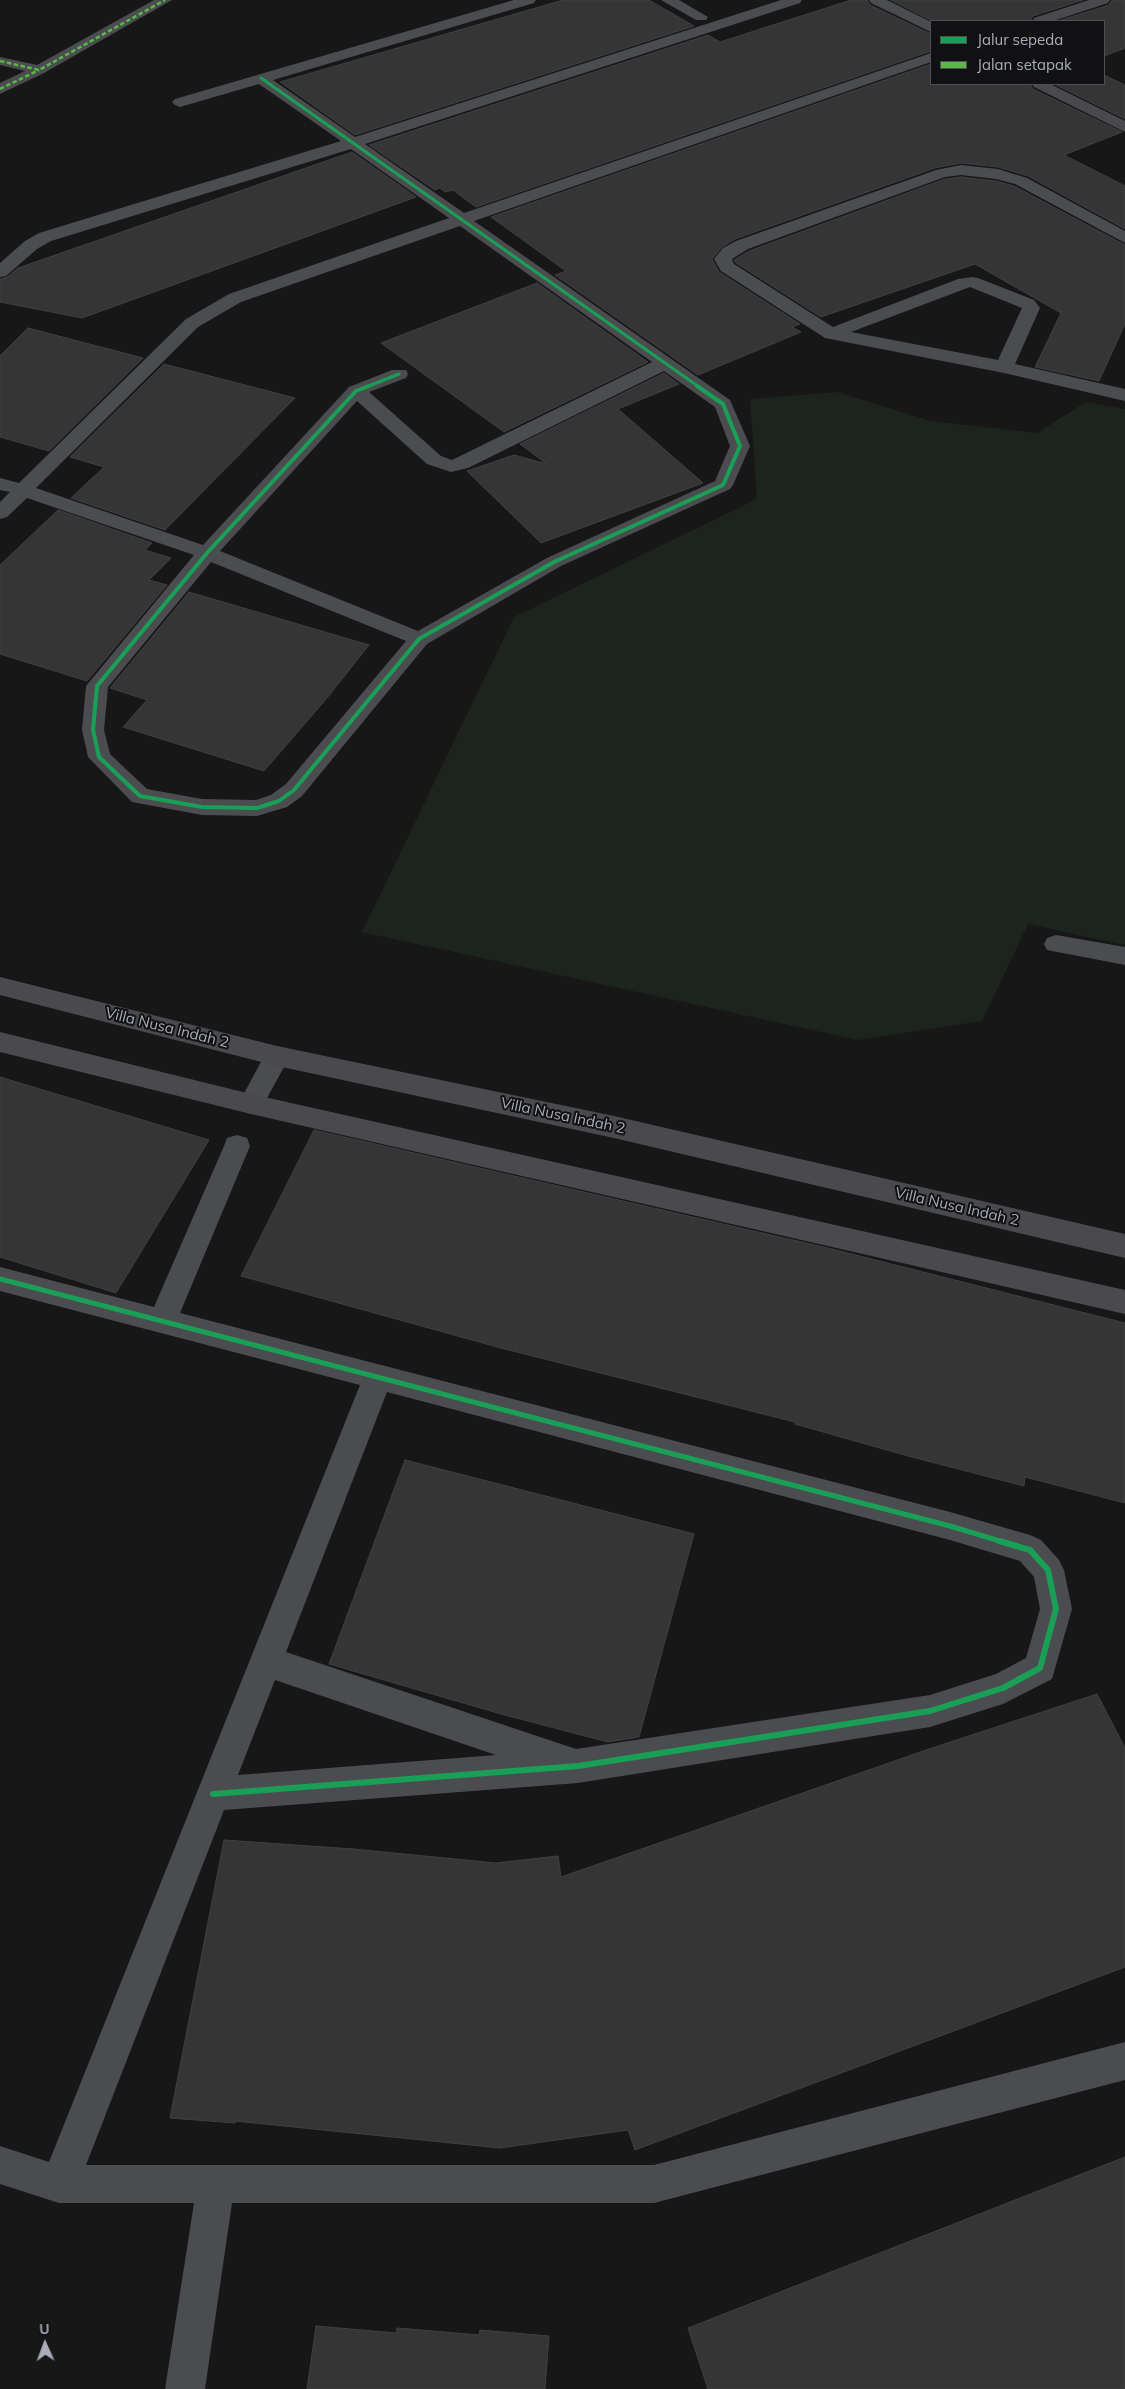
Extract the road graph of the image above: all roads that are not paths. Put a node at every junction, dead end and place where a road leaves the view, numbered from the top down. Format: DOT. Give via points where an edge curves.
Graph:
graph roads {
  1 [pos="165,0"];
  2 [pos="529,0"];
  3 [pos="668,0"];
  4 [pos="795,0"];
  5 [pos="876,0"];
  6 [pos="1103,0"];
  7 [pos="701,17"];
  8 [pos="1042,20"];
  9 [pos="930,27"];
  10 [pos="930,58"];
  11 [pos="0,61"];
  12 [pos="39,70"];
  13 [pos="260,78"];
  14 [pos="1041,85"];
  15 [pos="0,89"];
  16 [pos="180,102"];
  17 [pos="1125,127"];
  18 [pos="352,143"];
  19 [pos="461,220"];
  20 [pos="1125,238"];
  21 [pos="0,272"];
  22 [pos="831,334"];
  23 [pos="665,363"];
  24 [pos="1004,367"];
  25 [pos="399,374"];
  26 [pos="356,391"];
  27 [pos="1125,395"];
  28 [pos="0,484"];
  29 [pos="23,490"];
  30 [pos="0,512"];
  31 [pos="207,553"];
  32 [pos="419,639"];
  33 [pos="1056,944"];
  34 [pos="1125,956"];
  35 [pos="0,986"];
  36 [pos="0,1042"];
  37 [pos="277,1056"];
  38 [pos="251,1104"];
  39 [pos="237,1146"];
  40 [pos="1125,1246"];
  41 [pos="0,1279"];
  42 [pos="1125,1302"];
  43 [pos="162,1322"];
  44 [pos="378,1377"];
  45 [pos="266,1661"];
  46 [pos="578,1766"];
  47 [pos="213,1794"];
  48 [pos="1125,2061"];
  49 [pos="0,2166"];
  50 [pos="59,2184"];
  51 [pos="216,2184"];
  52 [pos="184,2389"];
  1 -- 12 [label="street"];
  2 -- 13 [label="street"];
  3 -- 7 [label="street"];
  4 -- 18 [label="street"];
  5 -- 9 [label="street"];
  6 -- 8 [label="main road"];
  10 -- 19 [label="street"];
  11 -- 12 [label="street"];
  12 -- 15 [label="street"];
  13 -- 16 [label="street"];
  13 -- 18 [label="street"];
  14 -- 17 [label="main road"];
  18 -- 19 [label="street"];
  18 -- 21 [label="street" via="45,237"];
  19 -- 23 [label="street"];
  19 -- 29 [label="street" via="235,298 192,323"];
  20 -- 22 [label="street" via="1021,181 998,174 961,170 942,173 742,245 723,259 727,267"];
  22 -- 24 [label="street"];
  22 -- 24 [label="street" via="972,282 1031,308"];
  23 -- 26 [label="street" via="461,464 451,466 434,460"];
  23 -- 32 [label="street" via="723,404 740,446 723,485 554,562"];
  24 -- 27 [label="street"];
  25 -- 26 [label="street"];
  26 -- 31 [label="street"];
  28 -- 29 [label="street"];
  29 -- 30 [label="street"];
  29 -- 31 [label="street"];
  31 -- 32 [label="street"];
  31 -- 32 [label="street" via="97,686 93,730 99,757 140,796 202,807 257,808 280,801 294,790"];
  33 -- 34 [label="street"];
  35 -- 37 [label="main road, Villa Nusa Indah 2"];
  36 -- 38 [label="main road"];
  37 -- 38 [label="street"];
  37 -- 40 [label="main road, Villa Nusa Indah 2" via="614,1126"];
  38 -- 42 [label="main road"];
  39 -- 43 [label="street"];
  41 -- 43 [label="street"];
  43 -- 44 [label="street"];
  44 -- 45 [label="street"];
  44 -- 46 [label="street" via="950,1526 1030,1550 1048,1570 1056,1609 1040,1668 1003,1688 930,1711"];
  45 -- 46 [label="street"];
  45 -- 47 [label="street"];
  46 -- 47 [label="street"];
  47 -- 50 [label="street"];
  48 -- 51 [label="street" via="654,2184"];
  49 -- 50 [label="street"];
  50 -- 51 [label="street"];
  51 -- 52 [label="street"];
}
